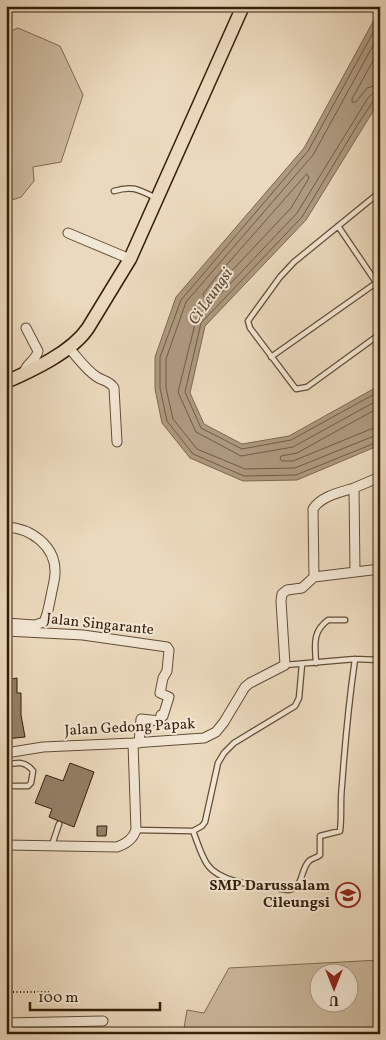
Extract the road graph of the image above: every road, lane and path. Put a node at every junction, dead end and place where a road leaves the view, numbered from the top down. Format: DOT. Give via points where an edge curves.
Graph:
graph roads {
  1 [pos="244,6"];
  2 [pos="114,190"];
  3 [pos="380,192"];
  4 [pos="157,199"];
  5 [pos="338,226"];
  6 [pos="68,233"];
  7 [pos="130,259"];
  8 [pos="376,282"];
  9 [pos="380,288"];
  10 [pos="26,328"];
  11 [pos="380,334"];
  12 [pos="69,348"];
  13 [pos="271,357"];
  14 [pos="24,374"];
  15 [pos="6,382"];
  16 [pos="117,442"];
  17 [pos="380,477"];
  18 [pos="354,488"];
  19 [pos="6,527"];
  20 [pos="380,569"];
  21 [pos="355,572"];
  22 [pos="314,578"];
  23 [pos="345,620"];
  24 [pos="6,623"];
  25 [pos="6,631"];
  26 [pos="355,659"];
  27 [pos="380,660"];
  28 [pos="316,663"];
  29 [pos="302,664"];
  30 [pos="285,665"];
  31 [pos="136,743"];
  32 [pos="6,753"];
  33 [pos="6,765"];
  34 [pos="6,786"];
  35 [pos="59,824"];
  36 [pos="136,830"];
  37 [pos="193,831"];
  38 [pos="6,845"];
  39 [pos="51,846"];
  40 [pos="6,992"];
  41 [pos="50,992"];
  42 [pos="103,1021"];
  43 [pos="6,1023"];
  1 -- 4 [label="main road"];
  2 -- 4 [label="lane" via="136,188"];
  3 -- 5 [label="lane"];
  4 -- 7 [label="main road"];
  5 -- 8 [label="lane"];
  5 -- 13 [label="lane" via="294,262 248,321"];
  6 -- 7 [label="street"];
  7 -- 12 [label="main road" via="82,337"];
  8 -- 9 [label="lane"];
  8 -- 13 [label="lane"];
  10 -- 14 [label="street" via="38,351 25,367"];
  11 -- 13 [label="lane" via="304,389 296,389"];
  12 -- 14 [label="main road"];
  12 -- 16 [label="street" via="90,372 112,384"];
  14 -- 15 [label="main road"];
  17 -- 18 [label="street"];
  18 -- 21 [label="street"];
  18 -- 22 [label="street" via="325,499 313,509"];
  19 -- 24 [label="street" via="35,535 49,552 55,572 44,622 35,625"];
  20 -- 21 [label="street"];
  21 -- 22 [label="street"];
  22 -- 30 [label="street" via="302,588 282,594"];
  23 -- 28 [label="lane" via="328,620 319,629 315,640"];
  25 -- 31 [label="street, Jalan Singarante" via="84,635 169,650 160,693 169,697 163,716 160,721 141,719"];
  26 -- 27 [label="lane"];
  26 -- 28 [label="lane"];
  26 -- 37 [label="lane" via="340,831 320,836 320,855 308,862 298,886 288,890 231,881 215,873 207,864"];
  28 -- 29 [label="lane"];
  29 -- 30 [label="lane"];
  29 -- 37 [label="lane" via="297,702 224,753 218,763 205,822"];
  30 -- 31 [label="street, Jalan Gedong Papak" via="250,683 216,732 204,738"];
  31 -- 32 [label="street, Jalan Gedong Papak" via="43,747"];
  31 -- 36 [label="street"];
  33 -- 34 [label="lane" via="20,762 33,771 28,786"];
  35 -- 39 [label="lane"];
  36 -- 37 [label="lane"];
  36 -- 39 [label="street" via="130,840 117,847"];
  38 -- 39 [label="street"];
  40 -- 41 [label="path"];
  42 -- 43 [label="street"];
}
